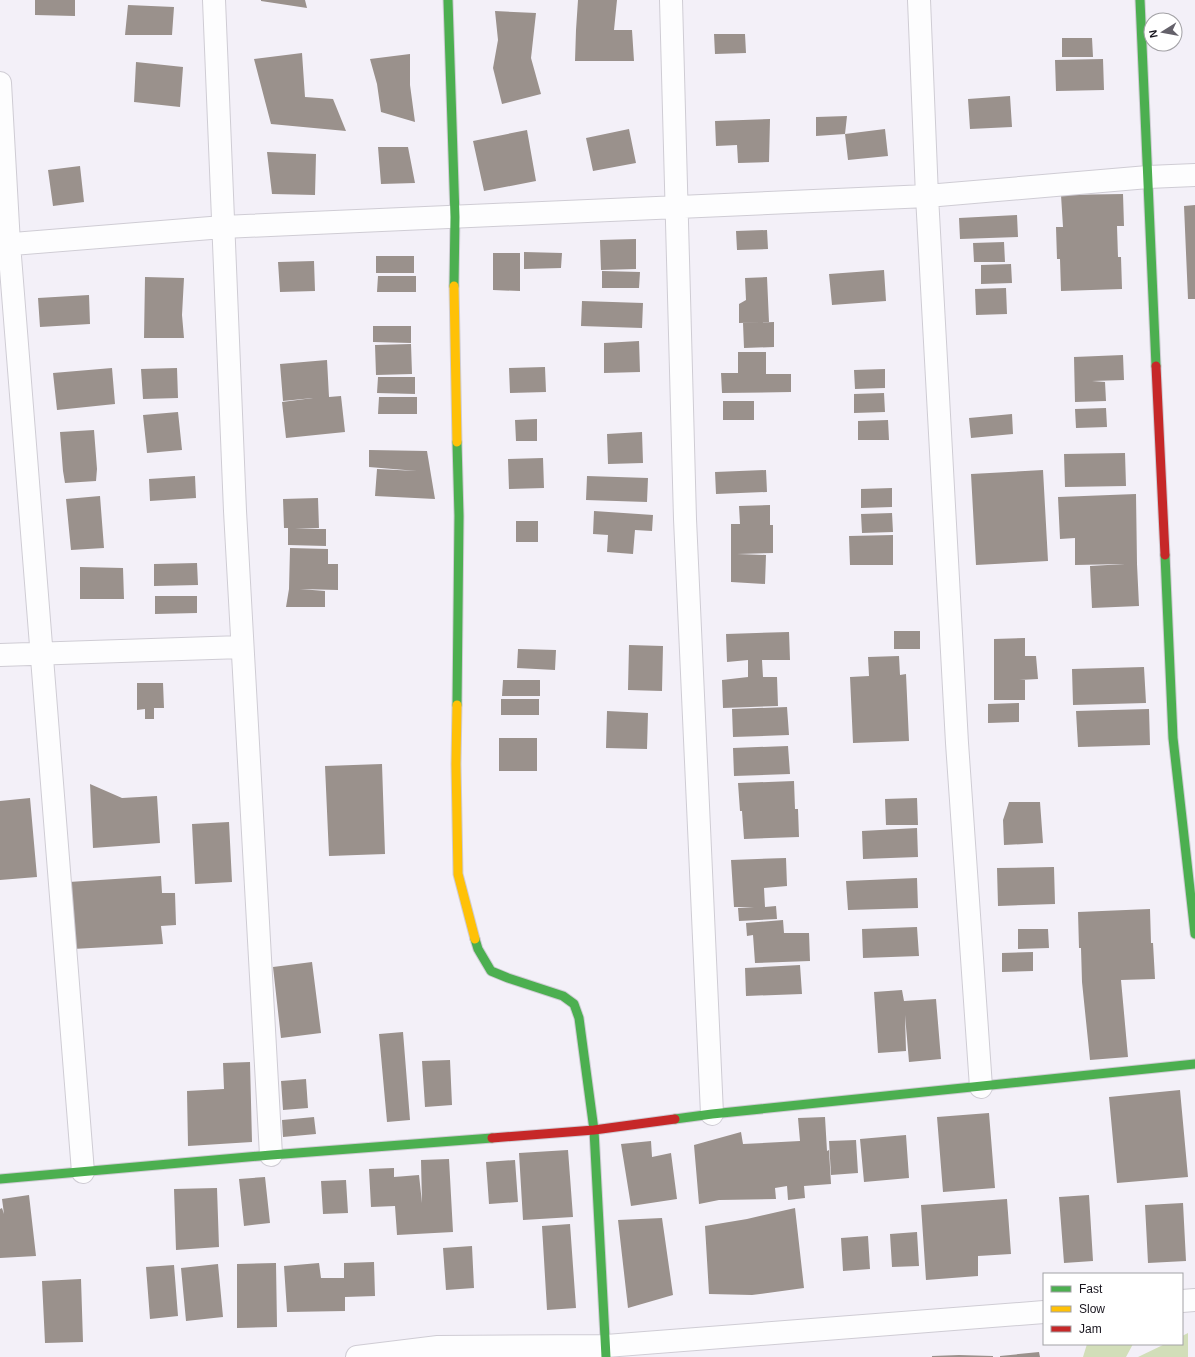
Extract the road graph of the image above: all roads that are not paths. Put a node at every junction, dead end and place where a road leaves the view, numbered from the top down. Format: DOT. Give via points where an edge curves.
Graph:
graph roads {
  1 [pos="214,0"];
  2 [pos="448,0"];
  3 [pos="671,0"];
  4 [pos="919,0"];
  5 [pos="1140,0"];
  6 [pos="0,83"];
  7 [pos="1195,175"];
  8 [pos="1148,177"];
  9 [pos="928,196"];
  10 [pos="676,207"];
  11 [pos="455,217"];
  12 [pos="223,227"];
  13 [pos="5,244"];
  14 [pos="242,647"];
  15 [pos="42,653"];
  16 [pos="0,655"];
  17 [pos="1195,934"];
  18 [pos="1195,1064"];
  19 [pos="980,1086"];
  20 [pos="712,1114"];
  21 [pos="594,1130"];
  22 [pos="271,1155"];
  23 [pos="83,1172"];
  24 [pos="0,1179"];
  25 [pos="1195,1300"];
  26 [pos="1183,1302"];
  27 [pos="1043,1312"];
  28 [pos="606,1351"];
  29 [pos="357,1357"];
  1 -- 12 [label="street"];
  2 -- 11 [label="street"];
  3 -- 10 [label="street"];
  4 -- 9 [label="street"];
  5 -- 8 [label="street"];
  6 -- 13 [label="street"];
  7 -- 8 [label="street"];
  8 -- 9 [label="street"];
  8 -- 17 [label="street" via="1173,738"];
  9 -- 10 [label="street"];
  9 -- 19 [label="street" via="957,743"];
  10 -- 11 [label="street"];
  10 -- 20 [label="street" via="685,527"];
  11 -- 12 [label="street"];
  11 -- 21 [label="street" via="454,312 459,516 456,764 458,874 478,949 491,970 564,996 574,1004 579,1018"];
  12 -- 13 [label="street"];
  12 -- 14 [label="street"];
  13 -- 15 [label="street"];
  14 -- 15 [label="street"];
  14 -- 22 [label="street"];
  15 -- 16 [label="street"];
  15 -- 23 [label="street"];
  18 -- 19 [label="street"];
  19 -- 20 [label="street"];
  20 -- 21 [label="street"];
  21 -- 22 [label="street"];
  21 -- 28 [label="street"];
  22 -- 23 [label="street"];
  23 -- 24 [label="street"];
  25 -- 26 [label="street"];
  27 -- 28 [label="street"];
  28 -- 29 [label="street" via="438,1347"];
}
